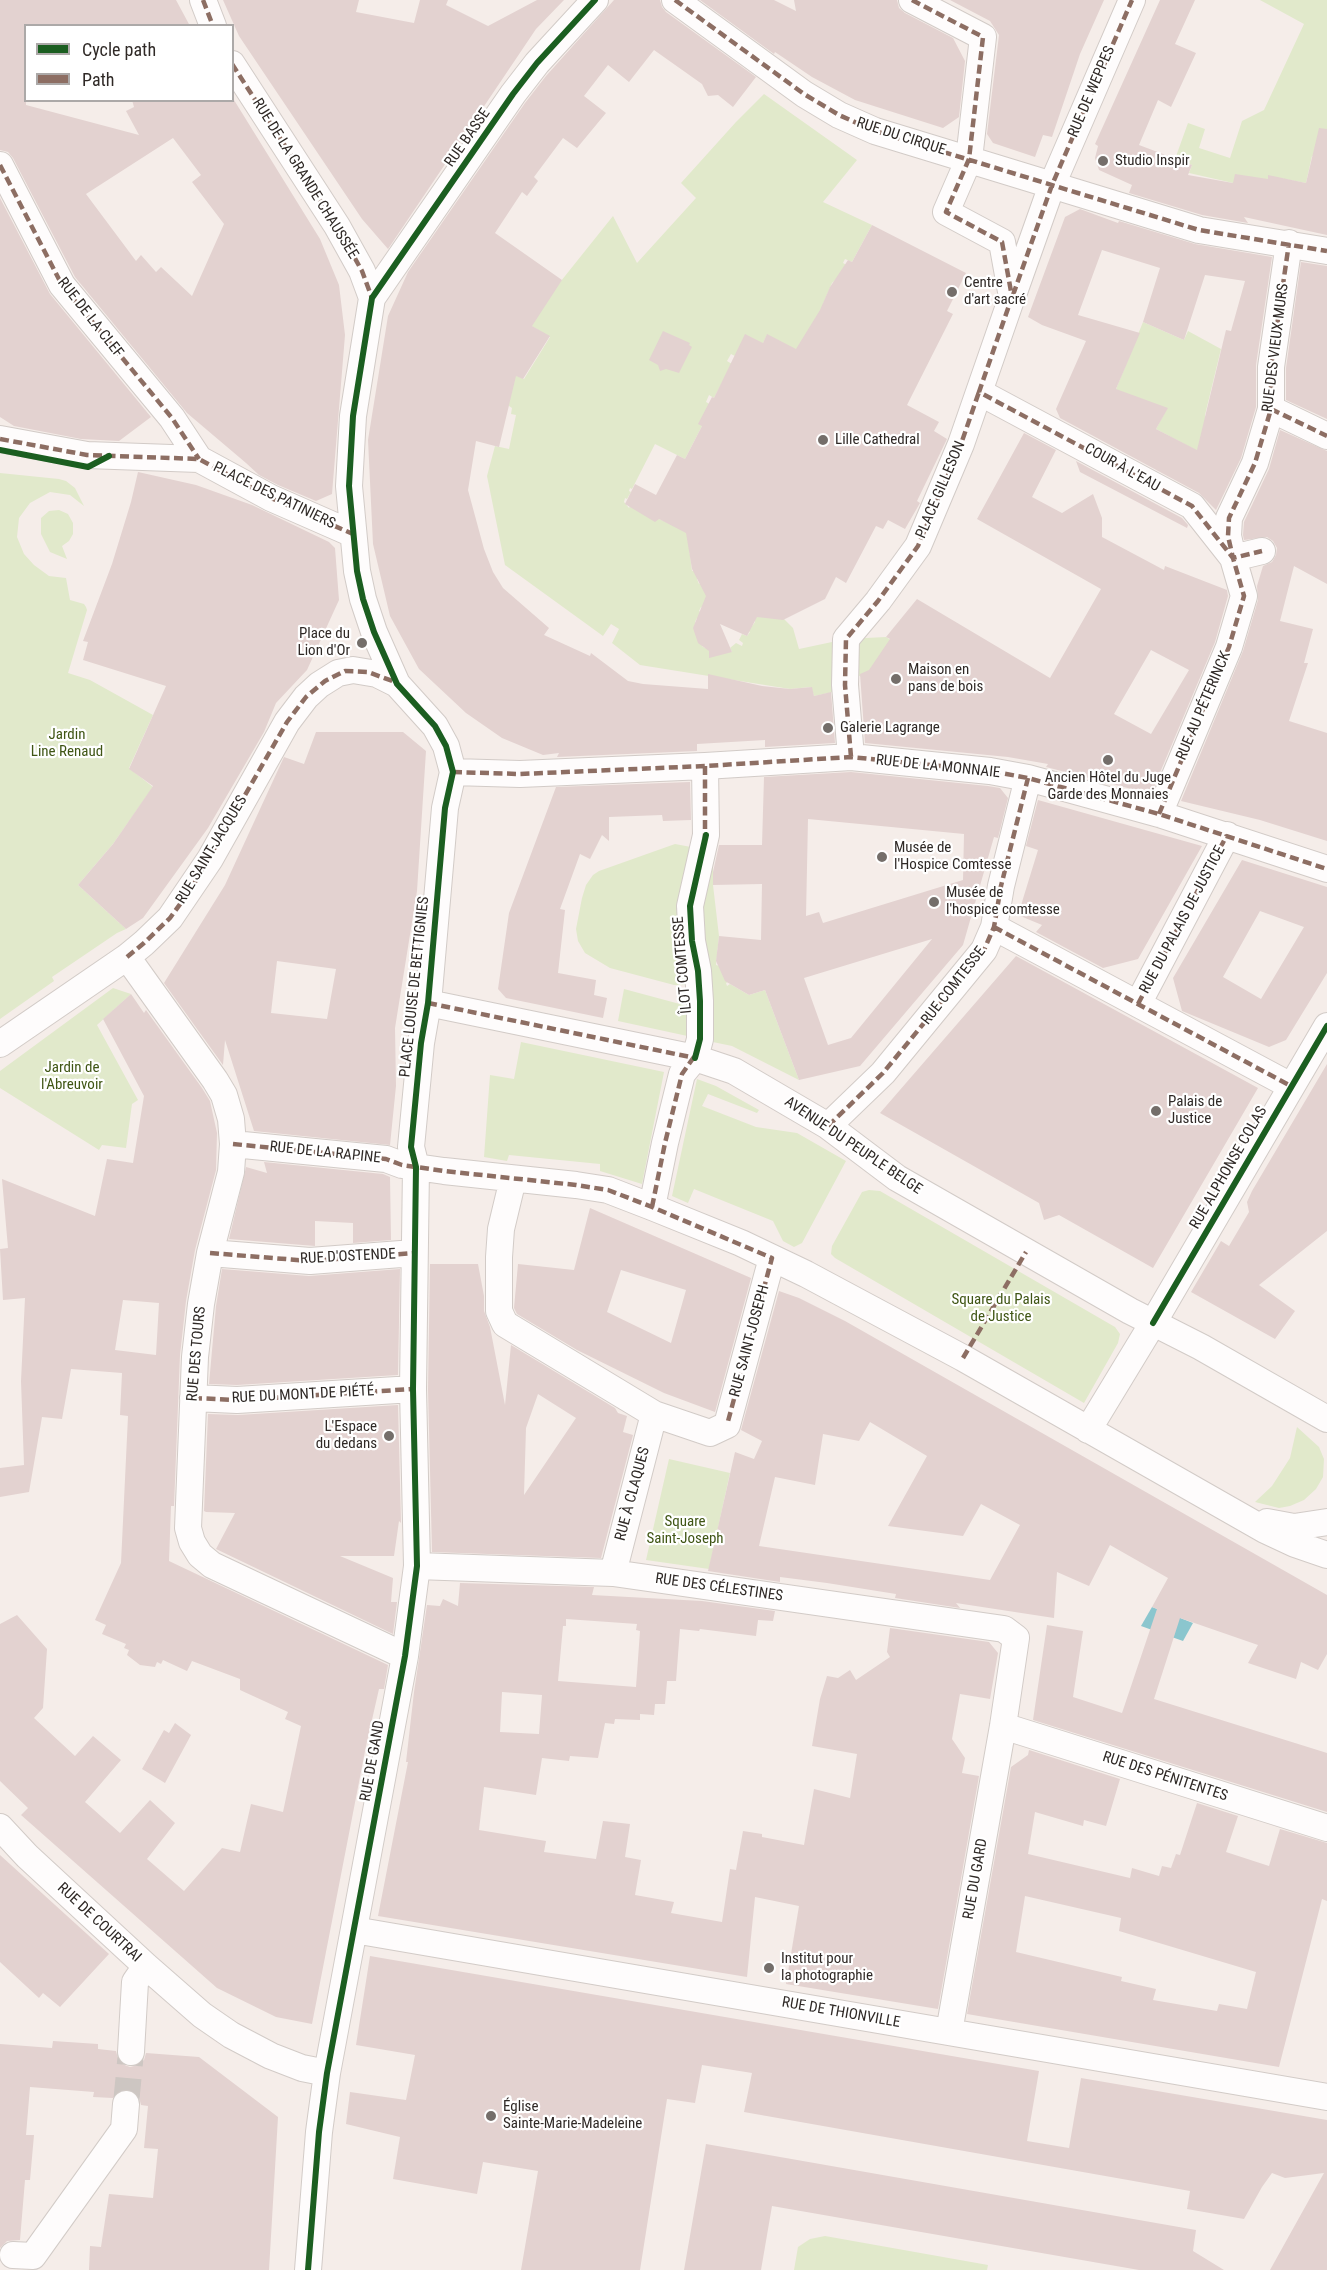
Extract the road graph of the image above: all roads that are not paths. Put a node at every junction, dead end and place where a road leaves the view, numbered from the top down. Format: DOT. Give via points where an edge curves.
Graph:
graph roads {
  1 [pos="203,0"];
  2 [pos="595,0"];
  3 [pos="675,0"];
  4 [pos="912,0"];
  5 [pos="1132,0"];
  6 [pos="212,24"];
  7 [pos="234,67"];
  8 [pos="969,159"];
  9 [pos="0,165"];
  10 [pos="1052,185"];
  11 [pos="1289,243"];
  12 [pos="1327,251"];
  13 [pos="1012,297"];
  14 [pos="372,298"];
  15 [pos="979,392"];
  16 [pos="1271,409"];
  17 [pos="1327,436"];
  18 [pos="0,440"];
  19 [pos="199,459"];
  20 [pos="352,534"];
  21 [pos="1262,552"];
  22 [pos="1233,558"];
  23 [pos="397,684"];
  24 [pos="851,757"];
  25 [pos="705,766"];
  26 [pos="453,772"];
  27 [pos="1028,778"];
  28 [pos="1159,814"];
  29 [pos="1227,835"];
  30 [pos="1327,869"];
  31 [pos="994,927"];
  32 [pos="127,957"];
  33 [pos="428,1003"];
  34 [pos="1138,1004"];
  35 [pos="496,1018"];
  36 [pos="1327,1026"];
  37 [pos="0,1044"];
  38 [pos="695,1058"];
  39 [pos="1291,1086"];
  40 [pos="828,1126"];
  41 [pos="233,1144"];
  42 [pos="416,1167"];
  43 [pos="513,1179"];
  44 [pos="652,1206"];
  45 [pos="210,1253"];
  46 [pos="414,1253"];
  47 [pos="772,1258"];
  48 [pos="1153,1323"];
  49 [pos="413,1389"];
  50 [pos="193,1398"];
  51 [pos="654,1414"];
  52 [pos="1327,1419"];
  53 [pos="1088,1430"];
  54 [pos="1230,1510"];
  55 [pos="1327,1522"];
  56 [pos="1327,1555"];
  57 [pos="417,1566"];
  58 [pos="613,1573"];
  59 [pos="1016,1638"];
  60 [pos="405,1656"];
  61 [pos="1003,1726"];
  62 [pos="0,1827"];
  63 [pos="1327,1828"];
  64 [pos="354,1930"];
  65 [pos="146,1966"];
  66 [pos="949,2032"];
  67 [pos="131,2052"];
  68 [pos="327,2073"];
  69 [pos="1327,2097"];
  70 [pos="126,2104"];
  71 [pos="12,2255"];
  72 [pos="308,2270"];
  1 -- 6 [label="street"];
  2 -- 14 [label="street, RUE BASSE" via="513,94"];
  3 -- 8 [label="street, RUE DU CIRQUE" via="773,73 839,115 875,131"];
  4 -- 8 [label="street" via="983,37"];
  5 -- 10 [label="street, RUE DE WEPPES"];
  7 -- 14 [label="street, RUE DE LA GRANDE CHAUSSÉE" via="337,226"];
  8 -- 10 [label="street, RUE DU CIRQUE"];
  8 -- 13 [label="street, PLACE GILLESON" via="946,212 1002,242"];
  9 -- 19 [label="street, RUE DE LA CLEF" via="62,285 172,418"];
  10 -- 11 [label="street, RUE DU CIRQUE" via="1199,230"];
  10 -- 13 [label="street, PLACE GILLESON"];
  11 -- 12 [label="street, RUE DU CIRQUE"];
  11 -- 16 [label="street, RUE DES VIEUX MURS" via="1270,368"];
  13 -- 15 [label="street, PLACE GILLESON"];
  14 -- 20 [label="street" via="353,416 349,486"];
  15 -- 22 [label="street, COUR À L'EAU" via="1192,507"];
  15 -- 24 [label="street, PLACE GILLESON" via="918,546 846,639"];
  16 -- 17 [label="street"];
  16 -- 22 [label="street, RUE DES VIEUX MURS" via="1255,463 1228,518"];
  18 -- 19 [label="street, PLACE DES PATINIERS" via="87,455"];
  19 -- 20 [label="street, PLACE DES PATINIERS"];
  20 -- 23 [label="street" via="363,599"];
  21 -- 22 [label="street"];
  22 -- 28 [label="street, RUE AU PÉTERINCK" via="1244,596 1229,647"];
  23 -- 26 [label="street, PLACE LOUISE DE BETTIGNIES" via="435,726"];
  23 -- 32 [label="street, RUE SAINT-JACQUES" via="353,670 338,674 313,690 287,722 191,889 170,918"];
  24 -- 25 [label="street, RUE DE LA MONNAIE"];
  24 -- 27 [label="street, RUE DE LA MONNAIE"];
  25 -- 26 [label="street, RUE DE LA MONNAIE" via="499,774"];
  25 -- 38 [label="street, ÎLOT COMTESSE" via="706,835 690,906 700,1001 700,1039"];
  26 -- 33 [label="street, PLACE LOUISE DE BETTIGNIES" via="445,808"];
  27 -- 28 [label="street, RUE DE LA MONNAIE"];
  27 -- 31 [label="street, RUE COMTESSE"];
  28 -- 29 [label="street, RUE DE LA MONNAIE"];
  29 -- 30 [label="street, RUE DE LA MONNAIE"];
  29 -- 34 [label="street, RUE DU PALAIS DE JUSTICE"];
  31 -- 34 [label="street, RUE DU PALAIS DE JUSTICE"];
  31 -- 40 [label="street, RUE COMTESSE" via="976,962 883,1073"];
  32 -- 37 [label="street, RUE SAINT-JACQUES"];
  32 -- 41 [label="street, RUE DES TOURS" via="224,1095"];
  33 -- 35 [label="street, PLACE LOUISE DE BETTIGNIES"];
  33 -- 42 [label="street, PLACE LOUISE DE BETTIGNIES" via="413,1114 411,1147"];
  34 -- 39 [label="street, RUE DU PALAIS DE JUSTICE"];
  35 -- 38 [label="street, AVENUE DU PEUPLE BELGE"];
  36 -- 39 [label="street, RUE ALPHONSE COLAS"];
  38 -- 40 [label="street, AVENUE DU PEUPLE BELGE" via="734,1071"];
  38 -- 44 [label="street" via="682,1074"];
  39 -- 48 [label="street, RUE ALPHONSE COLAS"];
  40 -- 48 [label="street, AVENUE DU PEUPLE BELGE" via="897,1178"];
  41 -- 42 [label="street, RUE DE LA RAPINE" via="386,1159"];
  41 -- 45 [label="street, RUE DES TOURS" via="231,1172"];
  42 -- 43 [label="street"];
  42 -- 46 [label="street, PLACE LOUISE DE BETTIGNIES"];
  43 -- 44 [label="street" via="608,1190"];
  43 -- 51 [label="street" via="501,1229 498,1264 499,1311 505,1324"];
  44 -- 47 [label="street"];
  45 -- 46 [label="street, RUE D'OSTENDE" via="310,1261"];
  45 -- 50 [label="street, RUE DES TOURS" via="201,1304"];
  46 -- 49 [label="street, RUE DE GAND"];
  47 -- 51 [label="street, RUE SAINT-JOSEPH" via="727,1425 710,1433"];
  47 -- 53 [label="street" via="886,1316"];
  48 -- 52 [label="street, AVENUE DU PEUPLE BELGE"];
  48 -- 53 [label="street"];
  49 -- 50 [label="street, RUE DU MONT DE PIÉTÉ" via="237,1400"];
  49 -- 57 [label="street, RUE DE GAND"];
  50 -- 60 [label="street, RUE DES TOURS" via="188,1528 200,1555 212,1565"];
  51 -- 58 [label="street, RUE À CLAQUES"];
  53 -- 54 [label="street"];
  54 -- 55 [label="street" via="1288,1527"];
  54 -- 56 [label="street" via="1287,1541"];
  57 -- 58 [label="street, RUE DES CÉLESTINES"];
  57 -- 60 [label="street, RUE DE GAND"];
  58 -- 59 [label="street, RUE DES CÉLESTINES" via="1004,1629"];
  59 -- 61 [label="street, RUE DU GARD"];
  60 -- 64 [label="street, RUE DE GAND"];
  61 -- 63 [label="street, RUE DES PÉNITENTES"];
  61 -- 66 [label="street, RUE DU GARD"];
  62 -- 65 [label="street, RUE DE COURTRAI"];
  64 -- 66 [label="street, RUE DE THIONVILLE"];
  64 -- 68 [label="street, RUE DE GAND"];
  65 -- 67 [label="street" via="135,1982"];
  65 -- 68 [label="street, RUE DE COURTRAI" via="231,2035 271,2056"];
  66 -- 69 [label="street, RUE DE THIONVILLE"];
  68 -- 72 [label="street, RUE DE GAND"];
  70 -- 71 [label="street" via="124,2129 33,2256"];
}
